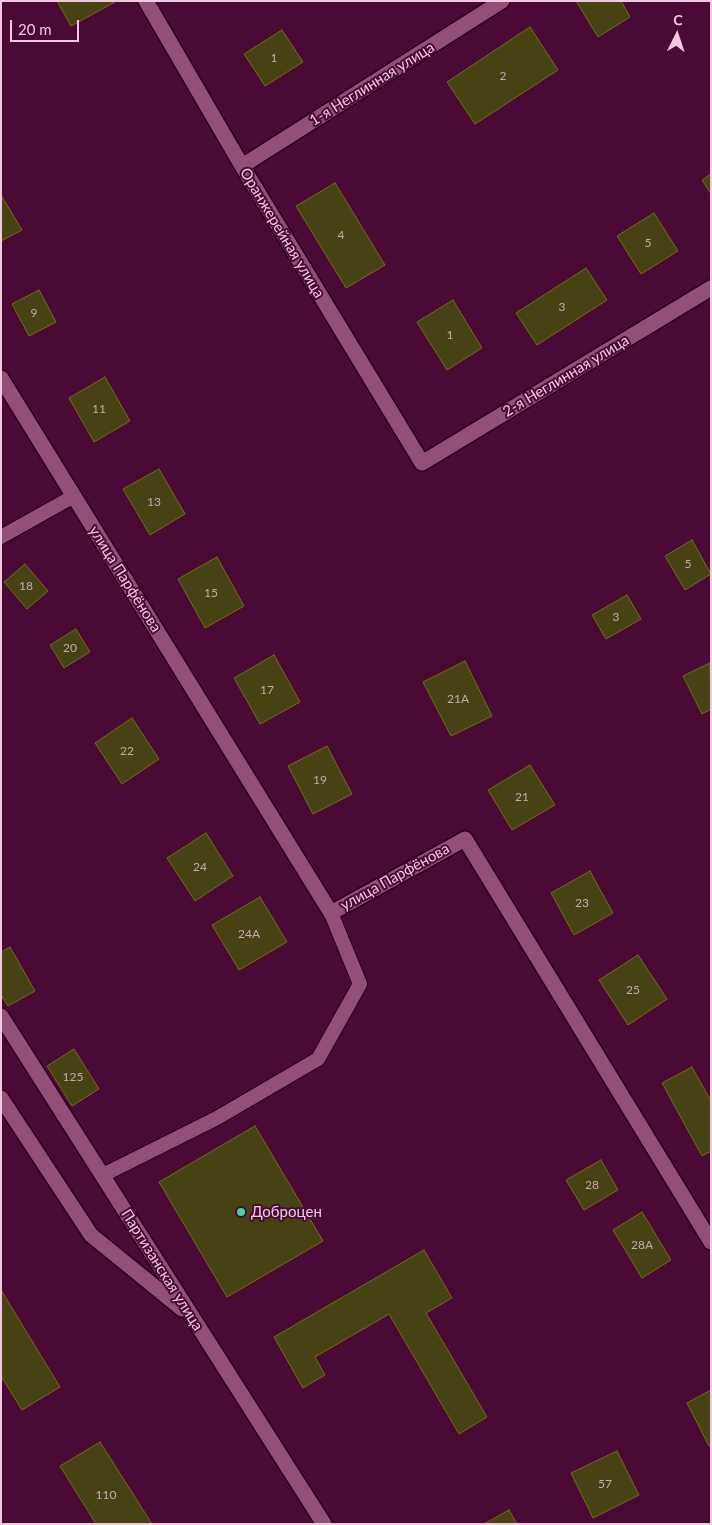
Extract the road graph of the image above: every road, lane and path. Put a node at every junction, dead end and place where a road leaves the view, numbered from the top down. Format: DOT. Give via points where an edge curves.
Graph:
graph roads {
  1 [pos="146,1"];
  2 [pos="502,1"];
  3 [pos="242,166"];
  4 [pos="711,288"];
  5 [pos="1,378"];
  6 [pos="422,463"];
  7 [pos="74,496"];
  8 [pos="1,537"];
  9 [pos="331,913"];
  10 [pos="1,1016"];
  11 [pos="1,1098"];
  12 [pos="103,1176"];
  13 [pos="711,1242"];
  14 [pos="193,1318"];
  15 [pos="324,1524"];
  1 -- 3 [label="street, Оранжерейная улица"];
  2 -- 3 [label="street, 1-я Неглинная улица"];
  3 -- 6 [label="street, Оранжерейная улица"];
  4 -- 6 [label="street, 2-я Неглинная улица"];
  5 -- 7 [label="street, улица Парфёнова"];
  7 -- 8 [label="lane"];
  7 -- 9 [label="street, улица Парфёнова"];
  9 -- 12 [label="lane" via="360,984 318,1059 217,1118"];
  9 -- 13 [label="street, улица Парфёнова" via="465,839"];
  10 -- 12 [label="street, Партизанская улица"];
  11 -- 14 [label="street" via="91,1235"];
  12 -- 14 [label="street, Партизанская улица"];
  14 -- 15 [label="street, Партизанская улица"];
}
